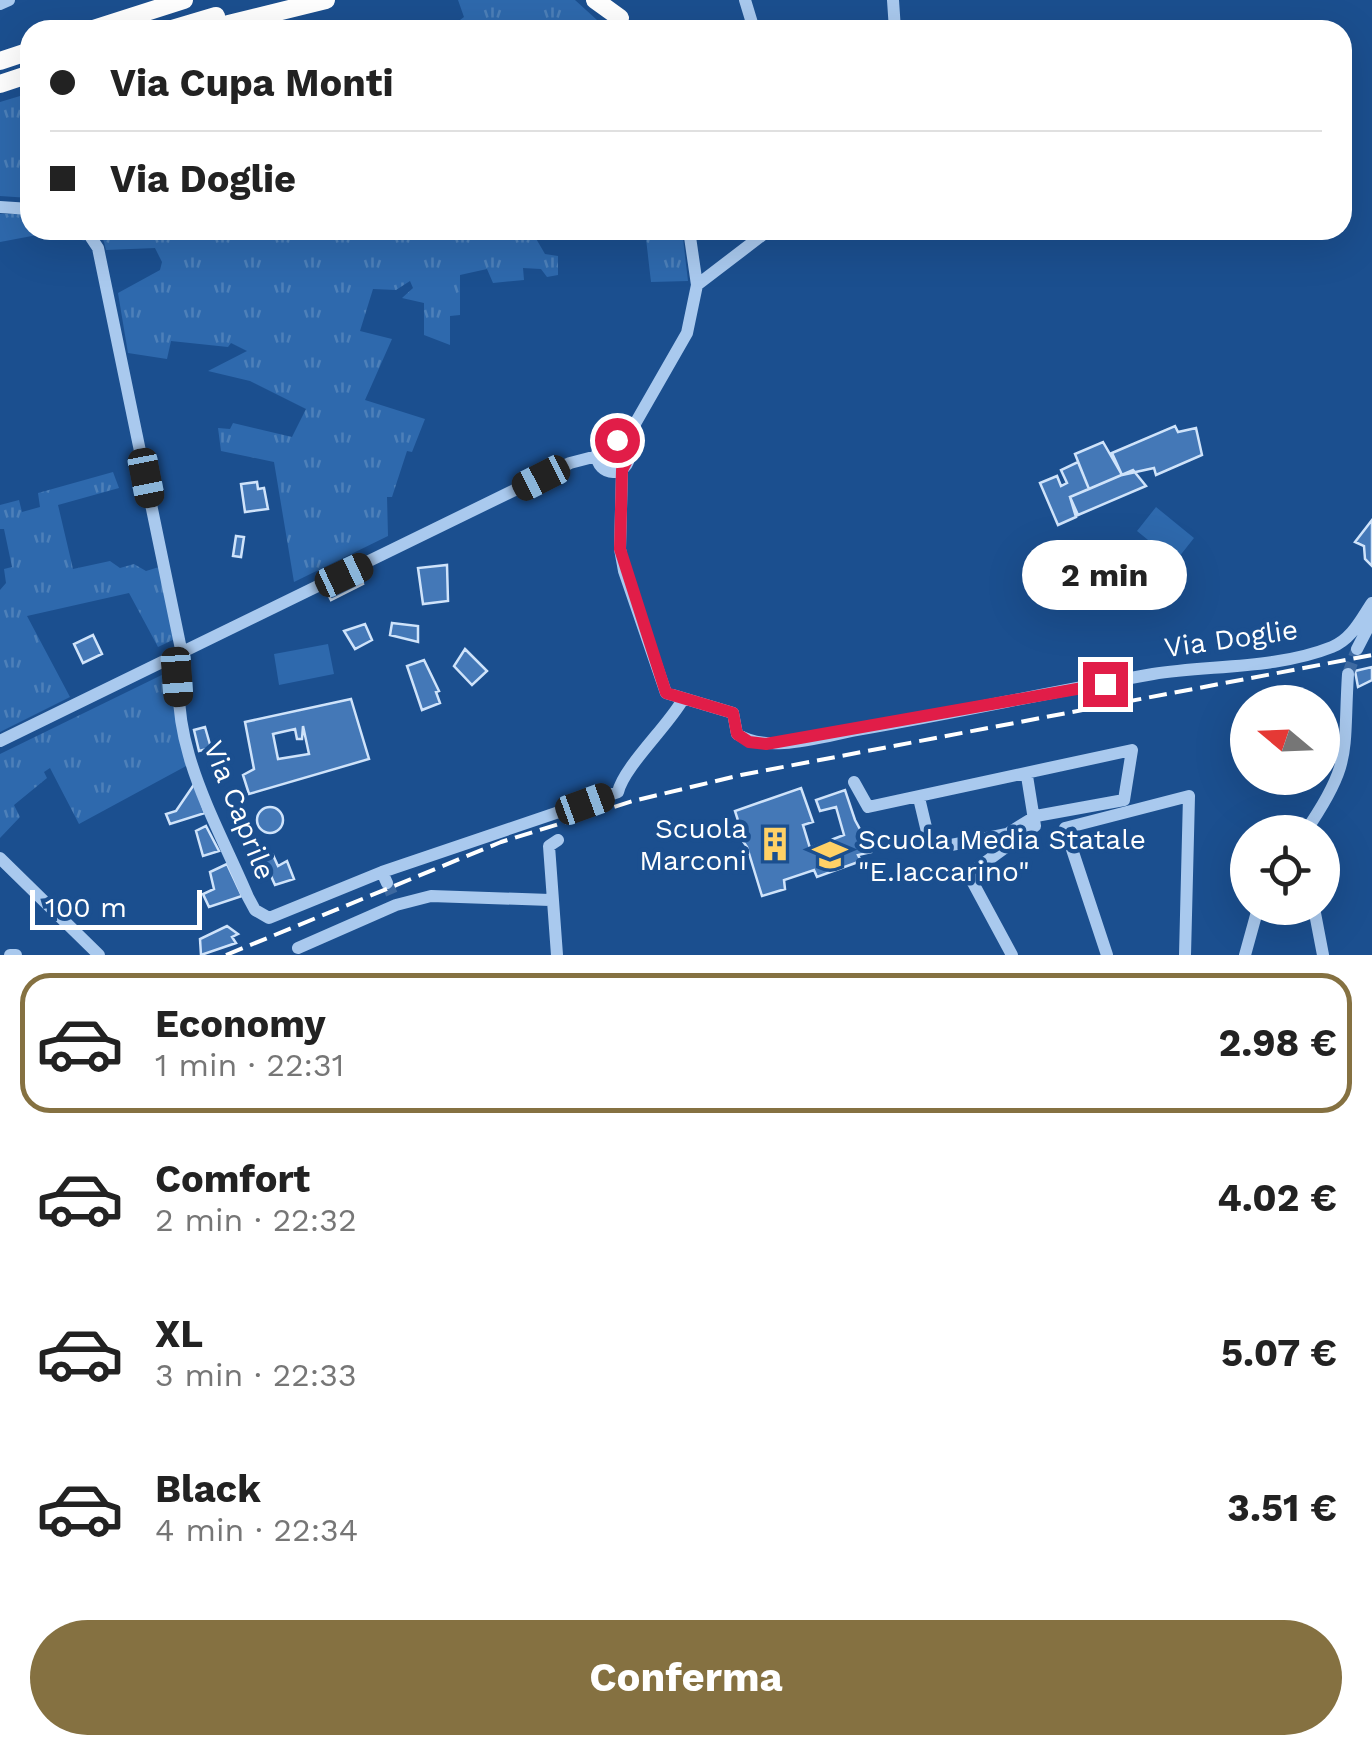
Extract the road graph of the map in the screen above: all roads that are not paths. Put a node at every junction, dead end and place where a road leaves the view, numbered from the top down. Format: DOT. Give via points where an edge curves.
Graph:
graph roads {
  1 [pos="9,0"];
  2 [pos="184,0"];
  3 [pos="270,0"];
  4 [pos="326,0"];
  5 [pos="595,0"];
  6 [pos="0,4"];
  7 [pos="620,16"];
  8 [pos="121,20"];
  9 [pos="203,20"];
  10 [pos="245,20"];
  11 [pos="93,240"];
  12 [pos="691,240"];
  13 [pos="746,240"];
  14 [pos="697,285"];
  15 [pos="624,443"];
  16 [pos="597,456"];
  17 [pos="622,470"];
  18 [pos="1372,602"];
  19 [pos="1372,620"];
  20 [pos="1357,649"];
  21 [pos="182,654"];
  22 [pos="1348,674"];
  23 [pos="682,702"];
  24 [pos="0,741"];
  25 [pos="1028,776"];
  26 [pos="854,782"];
  27 [pos="919,798"];
  28 [pos="1323,806"];
  29 [pos="1317,815"];
  30 [pos="1321,815"];
  31 [pos="1036,816"];
  32 [pos="558,840"];
  33 [pos="0,858"];
  34 [pos="550,900"];
  35 [pos="1253,925"];
  36 [pos="1317,925"];
  37 [pos="304,951"];
  38 [pos="99,955"];
  39 [pos="557,955"];
  40 [pos="1012,955"];
  41 [pos="1107,955"];
  42 [pos="1186,955"];
  43 [pos="1245,955"];
  44 [pos="1322,955"];
  1 -- 6 [label="street"];
  2 -- 8 [label="highway"];
  3 -- 9 [label="highway"];
  4 -- 10 [label="highway"];
  5 -- 7 [label="highway"];
  11 -- 21 [label="street, Via Caprile"];
  12 -- 14 [label="street"];
  13 -- 14 [label="street"];
  14 -- 15 [label="street" via="687,333"];
  15 -- 16 [label="street" via="604,442"];
  15 -- 17 [label="street" via="630,454"];
  16 -- 17 [label="street" via="603,469"];
  16 -- 21 [label="street" via="570,463"];
  17 -- 23 [label="street" via="624,571 666,693"];
  18 -- 23 [label="street, Via Doglie" via="1350,635 1301,657 1154,674 766,744 737,734 733,713"];
  19 -- 20 [label="street"];
  21 -- 23 [label="street, Via Caprile" via="179,702 191,764 255,910 270,918 618,792 622,777"];
  21 -- 24 [label="street"];
  22 -- 28 [label="street" via="1346,754"];
  25 -- 27 [label="street"];
  25 -- 31 [label="street"];
  25 -- 31 [label="street" via="1132,750 1124,800"];
  26 -- 27 [label="street" via="868,807"];
  27 -- 31 [label="street" via="929,840 951,845 1007,834"];
  28 -- 29 [label="street"];
  28 -- 30 [label="street"];
  31 -- 40 [label="street" via="1030,832 976,869 972,881"];
  32 -- 34 [label="street" via="549,846"];
  33 -- 38 [label="street"];
  34 -- 37 [label="street" via="451,894 394,901"];
  34 -- 39 [label="street"];
  35 -- 43 [label="street"];
  36 -- 44 [label="street"];
  41 -- 42 [label="street" via="1065,828 1189,796"];
}
